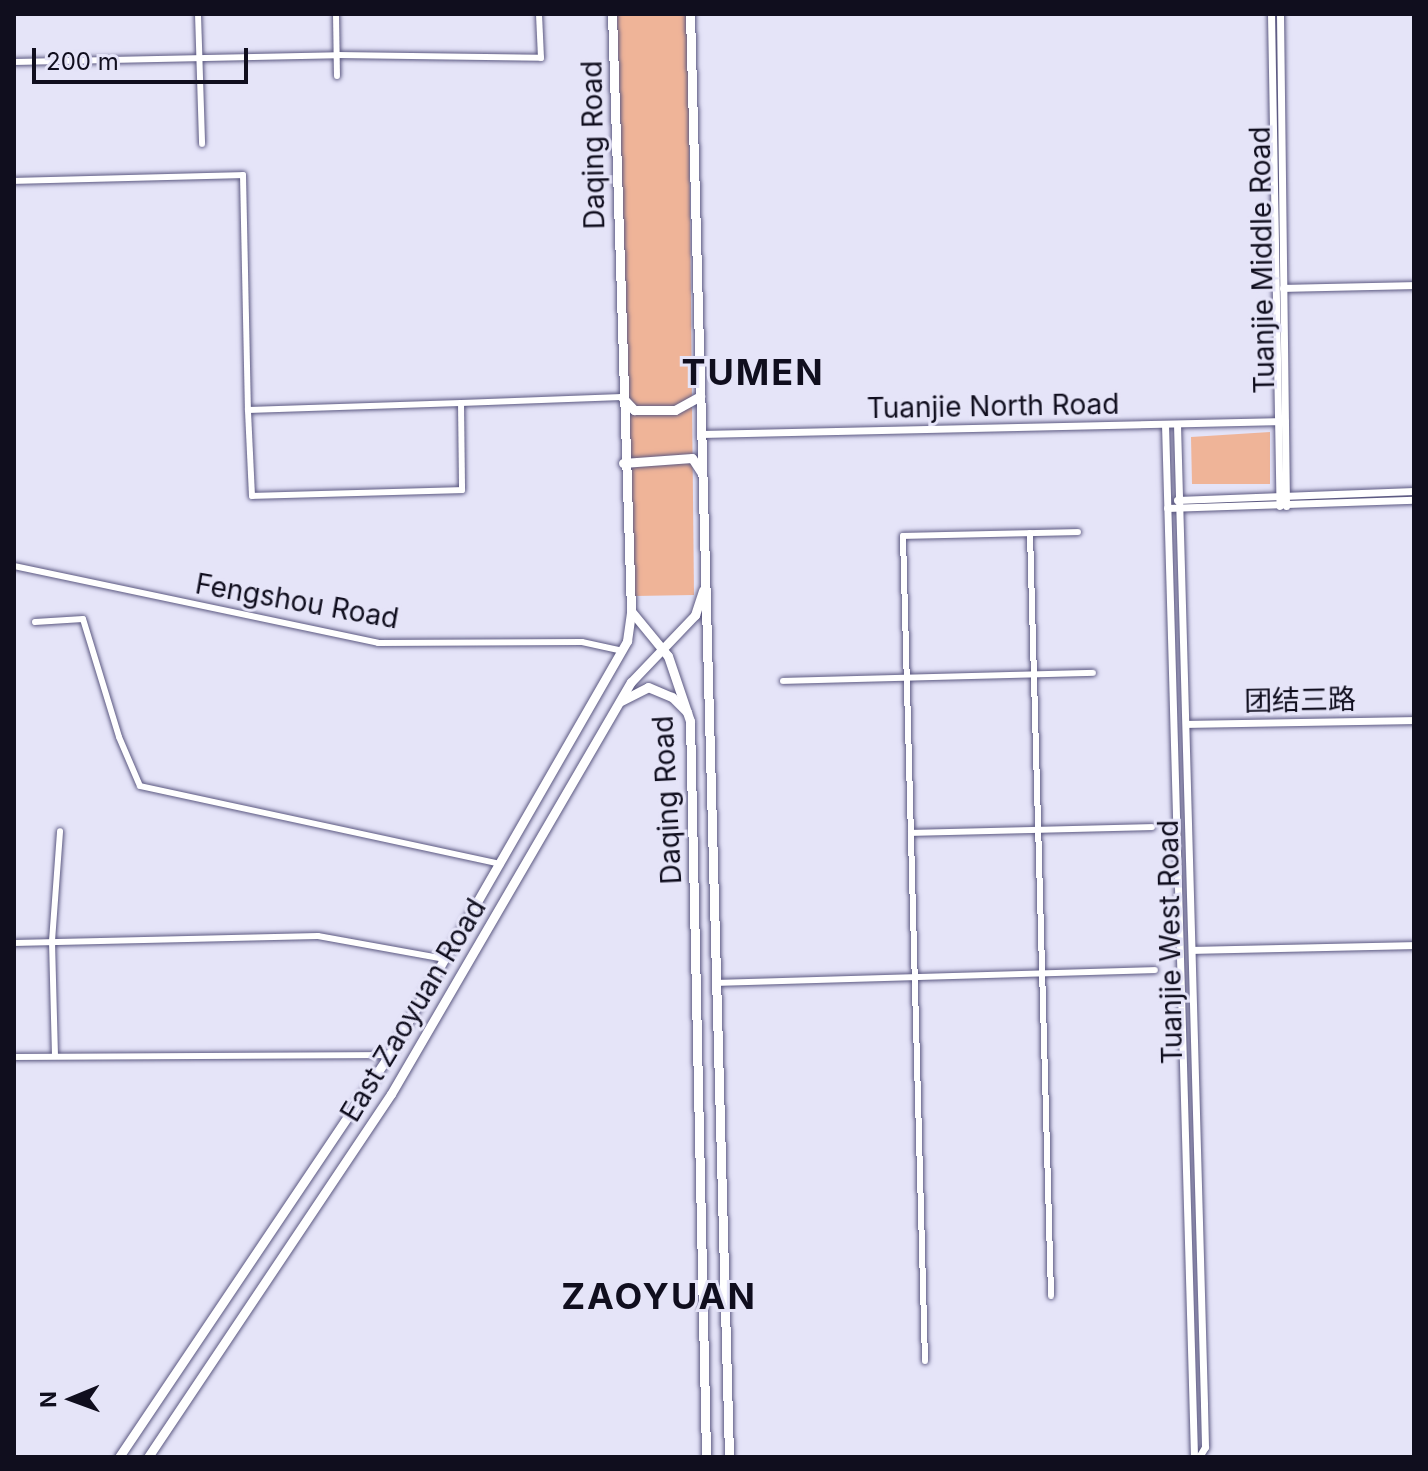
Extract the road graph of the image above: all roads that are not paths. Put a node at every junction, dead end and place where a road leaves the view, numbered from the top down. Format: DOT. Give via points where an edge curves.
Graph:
graph roads {
  1 [pos="198,14"];
  2 [pos="336,14"];
  3 [pos="539,14"];
  4 [pos="612,14"];
  5 [pos="690,14"];
  6 [pos="1271,14"];
  7 [pos="1280,14"];
  8 [pos="337,55"];
  9 [pos="199,58"];
  10 [pos="14,62"];
  11 [pos="337,76"];
  12 [pos="202,144"];
  13 [pos="14,181"];
  14 [pos="1414,285"];
  15 [pos="1281,288"];
  16 [pos="700,396"];
  17 [pos="622,397"];
  18 [pos="461,403"];
  19 [pos="248,410"];
  20 [pos="1282,421"];
  21 [pos="1165,424"];
  22 [pos="1177,424"];
  23 [pos="701,434"];
  24 [pos="623,463"];
  25 [pos="702,475"];
  26 [pos="1414,491"];
  27 [pos="1414,500"];
  28 [pos="1283,501"];
  29 [pos="1167,504"];
  30 [pos="1180,504"];
  31 [pos="1078,532"];
  32 [pos="1030,533"];
  33 [pos="14,566"];
  34 [pos="705,583"];
  35 [pos="631,611"];
  36 [pos="35,622"];
  37 [pos="661,646"];
  38 [pos="623,651"];
  39 [pos="1093,673"];
  40 [pos="1033,674"];
  41 [pos="907,677"];
  42 [pos="783,681"];
  43 [pos="618,703"];
  44 [pos="689,713"];
  45 [pos="1414,720"];
  46 [pos="1186,724"];
  47 [pos="710,754"];
  48 [pos="691,755"];
  49 [pos="1152,827"];
  50 [pos="1038,830"];
  51 [pos="60,831"];
  52 [pos="911,833"];
  53 [pos="501,864"];
  54 [pos="52,941"];
  55 [pos="14,943"];
  56 [pos="1414,945"];
  57 [pos="1192,950"];
  58 [pos="445,959"];
  59 [pos="1155,970"];
  60 [pos="1040,973"];
  61 [pos="914,977"];
  62 [pos="717,983"];
  63 [pos="389,1055"];
  64 [pos="55,1056"];
  65 [pos="14,1057"];
  66 [pos="1051,1296"];
  67 [pos="925,1361"];
  68 [pos="152,1455"];
  69 [pos="119,1457"];
  70 [pos="706,1457"];
  71 [pos="729,1457"];
  72 [pos="1196,1457"];
  1 -- 9 [label="street"];
  2 -- 8 [label="street"];
  3 -- 8 [label="street" via="541,58"];
  4 -- 17 [label="main road, Daqing Road"];
  5 -- 16 [label="main road, Daqing Road"];
  6 -- 15 [label="street, Tuanjie Middle Road"];
  7 -- 15 [label="street, Tuanjie Middle Road"];
  8 -- 9 [label="street"];
  8 -- 11 [label="street"];
  9 -- 10 [label="street"];
  9 -- 12 [label="street"];
  13 -- 19 [label="street" via="243,175"];
  14 -- 15 [label="street"];
  15 -- 20 [label="street, Tuanjie Middle Road"];
  16 -- 17 [label="main road" via="675,410 634,410"];
  16 -- 23 [label="main road, Daqing Road"];
  17 -- 18 [label="street"];
  17 -- 24 [label="main road, Daqing Road"];
  18 -- 19 [label="street"];
  18 -- 19 [label="street" via="462,490 252,496"];
  20 -- 22 [label="street, Tuanjie North Road"];
  20 -- 28 [label="street, Tuanjie Middle Road"];
  21 -- 22 [label="street, Tuanjie North Road"];
  21 -- 23 [label="street, Tuanjie North Road"];
  21 -- 29 [label="street, Tuanjie West Road"];
  22 -- 30 [label="street, Tuanjie West Road"];
  23 -- 25 [label="main road, Daqing Road"];
  24 -- 25 [label="main road" via="692,458"];
  24 -- 35 [label="main road, Daqing Road"];
  25 -- 34 [label="main road, Daqing Road"];
  26 -- 28 [label="street"];
  27 -- 28 [label="street"];
  28 -- 30 [label="street"];
  29 -- 30 [label="street"];
  29 -- 72 [label="street, Tuanjie West Road"];
  30 -- 46 [label="street, Tuanjie West Road"];
  31 -- 32 [label="street"];
  32 -- 40 [label="street"];
  32 -- 41 [label="street" via="903,536"];
  33 -- 38 [label="street, Fengshou Road" via="378,643 582,642"];
  34 -- 37 [label="main road, East Zaoyuan Road" via="695,615"];
  34 -- 47 [label="main road, Daqing Road"];
  35 -- 37 [label="main road, Daqing Road"];
  35 -- 38 [label="main road, East Zaoyuan Road"];
  36 -- 53 [label="street" via="83,619 119,737 140,786"];
  37 -- 43 [label="main road, East Zaoyuan Road"];
  37 -- 44 [label="main road, Daqing Road"];
  38 -- 53 [label="main road, East Zaoyuan Road"];
  39 -- 40 [label="street"];
  40 -- 41 [label="street"];
  40 -- 50 [label="street"];
  41 -- 42 [label="street"];
  41 -- 52 [label="street"];
  43 -- 44 [label="main road" via="648,687 672,697"];
  43 -- 68 [label="main road, East Zaoyuan Road" via="391,1094"];
  44 -- 48 [label="main road, Daqing Road"];
  45 -- 46 [label="street, 团结三路"];
  46 -- 57 [label="street, Tuanjie West Road"];
  47 -- 48 [label="main road"];
  47 -- 62 [label="main road, Daqing Road"];
  48 -- 70 [label="main road, Daqing Road"];
  49 -- 50 [label="street"];
  50 -- 52 [label="street"];
  50 -- 60 [label="street"];
  51 -- 54 [label="street"];
  52 -- 61 [label="street"];
  53 -- 58 [label="main road, East Zaoyuan Road"];
  54 -- 55 [label="street"];
  54 -- 58 [label="street" via="318,936"];
  54 -- 64 [label="street"];
  56 -- 57 [label="street"];
  57 -- 72 [label="street, Tuanjie West Road" via="1205,1447"];
  58 -- 63 [label="main road, East Zaoyuan Road"];
  59 -- 60 [label="street"];
  60 -- 61 [label="street"];
  60 -- 66 [label="street"];
  61 -- 62 [label="street"];
  61 -- 67 [label="street"];
  62 -- 71 [label="main road, Daqing Road"];
  63 -- 64 [label="street"];
  63 -- 69 [label="main road, East Zaoyuan Road"];
  64 -- 65 [label="street"];
}
